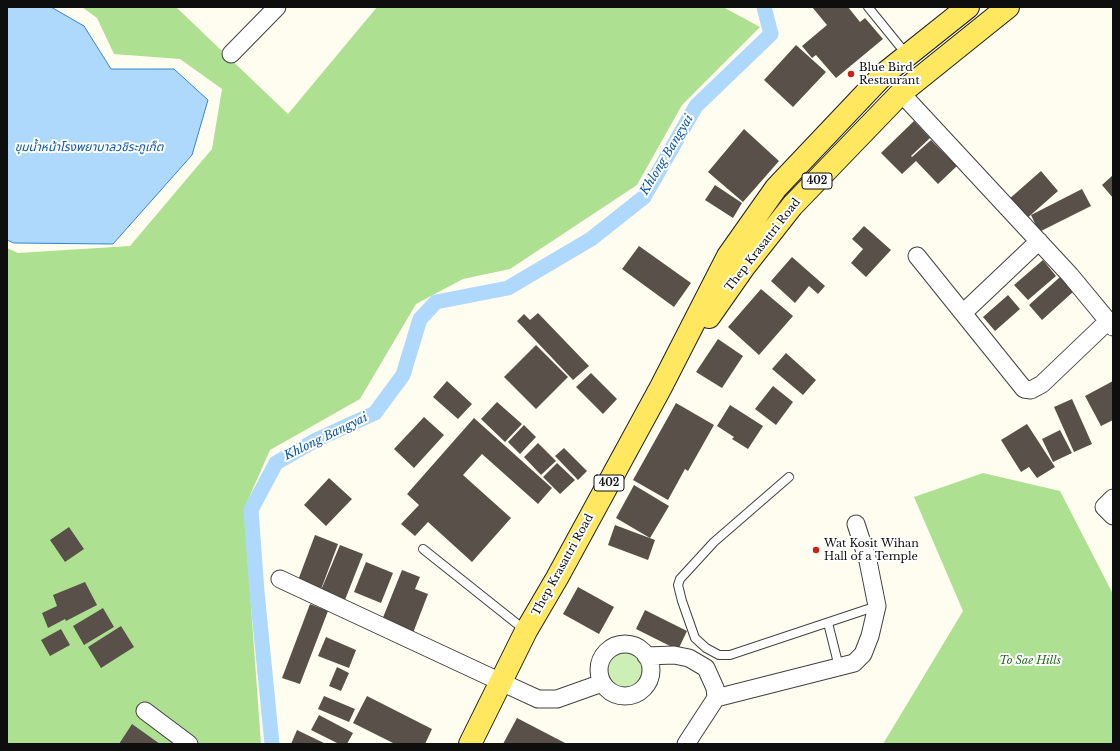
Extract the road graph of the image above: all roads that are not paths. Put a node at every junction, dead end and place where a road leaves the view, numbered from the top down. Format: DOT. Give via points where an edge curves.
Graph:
graph roads {
  1 [pos="868,7"];
  2 [pos="968,7"];
  3 [pos="1008,7"];
  4 [pos="274,8"];
  5 [pos="231,54"];
  6 [pos="907,56"];
  7 [pos="901,93"];
  8 [pos="1039,241"];
  9 [pos="917,256"];
  10 [pos="736,261"];
  11 [pos="963,313"];
  12 [pos="1110,324"];
  13 [pos="789,478"];
  14 [pos="1113,498"];
  15 [pos="1113,516"];
  16 [pos="856,524"];
  17 [pos="423,549"];
  18 [pos="280,579"];
  19 [pos="877,606"];
  20 [pos="828,622"];
  21 [pos="526,631"];
  22 [pos="646,656"];
  23 [pos="838,667"];
  24 [pos="501,682"];
  25 [pos="602,682"];
  26 [pos="716,698"];
  27 [pos="145,711"];
  28 [pos="189,744"];
  29 [pos="470,744"];
  30 [pos="686,744"];
  1 -- 6 [label="lane"];
  2 -- 6 [label="main road, Thep Krasattri Road / 402"];
  3 -- 7 [label="main road, Thep Krasattri Road / 402"];
  4 -- 5 [label="street"];
  6 -- 10 [label="main road, Thep Krasattri Road / 402" via="884,74 776,188"];
  7 -- 8 [label="street"];
  7 -- 10 [label="main road, Thep Krasattri Road / 402"];
  8 -- 11 [label="street"];
  8 -- 12 [label="street"];
  9 -- 11 [label="street"];
  10 -- 21 [label="main road, Thep Krasattri Road / 402" via="660,387"];
  11 -- 12 [label="street" via="1024,389 1031,390 1042,384"];
  13 -- 20 [label="lane" via="714,542 680,579 678,585 682,601 695,638 719,655 730,655"];
  14 -- 15 [label="street" via="1104,507"];
  16 -- 19 [label="street" via="868,561"];
  17 -- 21 [label="lane"];
  18 -- 24 [label="street"];
  19 -- 20 [label="lane"];
  19 -- 23 [label="street" via="863,654 854,663"];
  20 -- 23 [label="lane"];
  21 -- 24 [label="main road, Thep Krasattri Road"];
  22 -- 25 [label="street" via="637,647 629,644 611,647 600,661 598,670"];
  22 -- 25 [label="street" via="651,667 650,675 647,683 636,693 620,696"];
  22 -- 26 [label="street" via="674,655 689,658 706,668 715,688"];
  23 -- 26 [label="street"];
  24 -- 25 [label="street" via="538,698 557,699"];
  24 -- 29 [label="main road, Thep Krasattri Road"];
  26 -- 30 [label="street"];
  27 -- 28 [label="street"];
}
